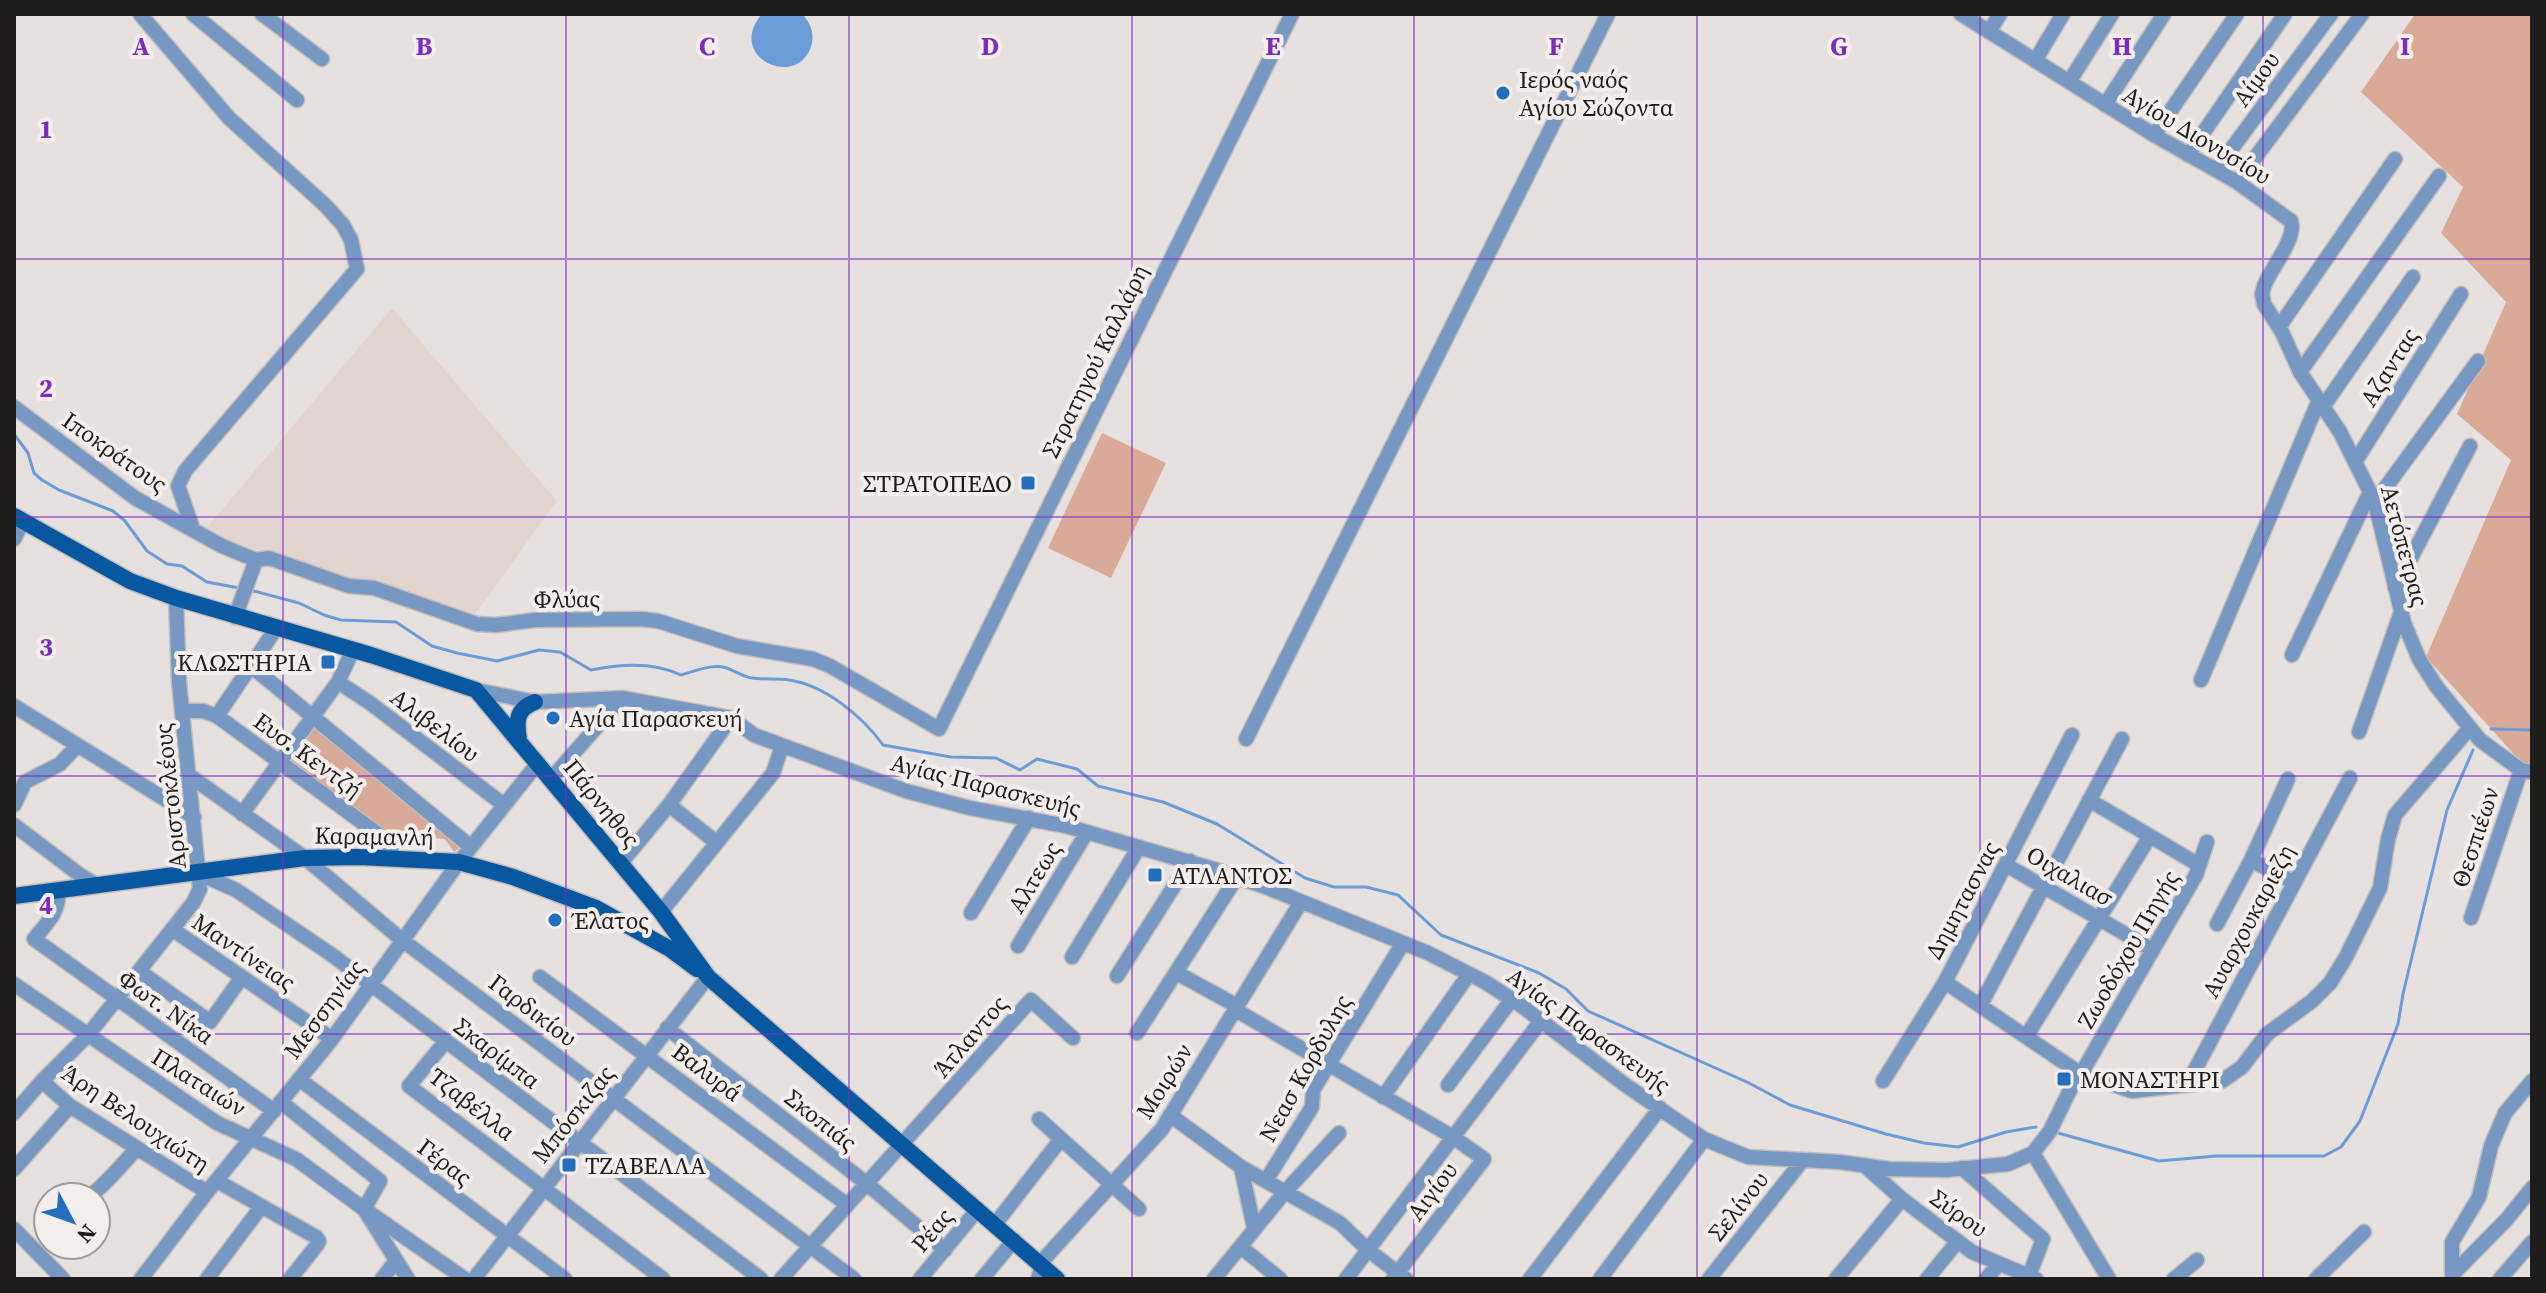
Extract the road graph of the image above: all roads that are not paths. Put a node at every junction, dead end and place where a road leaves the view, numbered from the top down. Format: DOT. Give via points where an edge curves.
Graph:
graph roads {
  1 [pos="193,14"];
  2 [pos="262,14"];
  3 [pos="1292,14"];
  4 [pos="1608,14"];
  5 [pos="1961,14"];
  6 [pos="2000,14"];
  7 [pos="2063,14"];
  8 [pos="2112,14"];
  9 [pos="2164,14"];
  10 [pos="2237,14"];
  11 [pos="2285,14"];
  12 [pos="2331,14"];
  13 [pos="2362,14"];
  14 [pos="148,17"];
  15 [pos="1989,32"];
  16 [pos="322,59"];
  17 [pos="2035,61"];
  18 [pos="2069,82"];
  19 [pos="297,100"];
  20 [pos="2105,105"];
  21 [pos="2154,135"];
  22 [pos="2188,155"];
  23 [pos="2395,159"];
  24 [pos="2216,170"];
  25 [pos="2439,176"];
  26 [pos="2237,182"];
  27 [pos="2288,218"];
  28 [pos="2413,277"];
  29 [pos="2461,294"];
  30 [pos="2279,327"];
  31 [pos="2478,361"];
  32 [pos="2300,372"];
  33 [pos="2321,404"];
  34 [pos="14,407"];
  35 [pos="2470,446"];
  36 [pos="2355,462"];
  37 [pos="2372,497"];
  38 [pos="18,519"];
  39 [pos="193,529"];
  40 [pos="14,539"];
  41 [pos="256,560"];
  42 [pos="2395,588"];
  43 [pos="176,598"];
  44 [pos="237,612"];
  45 [pos="2401,612"];
  46 [pos="277,627"];
  47 [pos="353,650"];
  48 [pos="2292,655"];
  49 [pos="251,666"];
  50 [pos="2201,680"];
  51 [pos="338,682"];
  52 [pos="476,690"];
  53 [pos="622,698"];
  54 [pos="535,702"];
  55 [pos="14,706"];
  56 [pos="183,711"];
  57 [pos="217,716"];
  58 [pos="311,718"];
  59 [pos="731,718"];
  60 [pos="939,729"];
  61 [pos="2469,729"];
  62 [pos="2359,732"];
  63 [pos="2072,735"];
  64 [pos="1246,739"];
  65 [pos="2122,739"];
  66 [pos="519,740"];
  67 [pos="77,746"];
  68 [pos="782,746"];
  69 [pos="281,761"];
  70 [pos="538,763"];
  71 [pos="2526,771"];
  72 [pos="190,776"];
  73 [pos="2350,778"];
  74 [pos="19,779"];
  75 [pos="551,779"];
  76 [pos="2288,779"];
  77 [pos="2089,800"];
  78 [pos="14,805"];
  79 [pos="504,805"];
  80 [pos="669,805"];
  81 [pos="242,814"];
  82 [pos="194,817"];
  83 [pos="1029,818"];
  84 [pos="14,825"];
  85 [pos="1087,832"];
  86 [pos="2150,836"];
  87 [pos="716,842"];
  88 [pos="2207,842"];
  89 [pos="471,847"];
  90 [pos="1139,847"];
  91 [pos="305,858"];
  92 [pos="393,858"];
  93 [pos="2251,860"];
  94 [pos="1190,861"];
  95 [pos="459,862"];
  96 [pos="620,864"];
  97 [pos="2006,865"];
  98 [pos="2199,865"];
  99 [pos="200,874"];
  100 [pos="1237,877"];
  101 [pos="2293,882"];
  102 [pos="98,886"];
  103 [pos="2043,886"];
  104 [pos="58,890"];
  105 [pos="18,892"];
  106 [pos="1301,902"];
  107 [pos="661,912"];
  108 [pos="971,913"];
  109 [pos="2471,918"];
  110 [pos="2100,919"];
  111 [pos="2217,924"];
  112 [pos="172,929"];
  113 [pos="402,940"];
  114 [pos="1403,943"];
  115 [pos="1018,946"];
  116 [pos="2153,950"];
  117 [pos="1072,957"];
  118 [pos="139,971"];
  119 [pos="1177,973"];
  120 [pos="1469,974"];
  121 [pos="1117,976"];
  122 [pos="242,977"];
  123 [pos="540,977"];
  124 [pos="708,977"];
  125 [pos="1945,982"];
  126 [pos="14,984"];
  127 [pos="370,986"];
  128 [pos="117,999"];
  129 [pos="1512,999"];
  130 [pos="1980,1006"];
  131 [pos="1236,1007"];
  132 [pos="1540,1022"];
  133 [pos="667,1028"];
  134 [pos="1137,1033"];
  135 [pos="88,1035"];
  136 [pos="2026,1037"];
  137 [pos="1073,1038"];
  138 [pos="332,1039"];
  139 [pos="445,1042"];
  140 [pos="647,1054"];
  141 [pos="1328,1064"];
  142 [pos="2081,1074"];
  143 [pos="299,1079"];
  144 [pos="42,1081"];
  145 [pos="1883,1081"];
  146 [pos="2532,1081"];
  147 [pos="1448,1085"];
  148 [pos="2187,1085"];
  149 [pos="614,1097"];
  150 [pos="1383,1097"];
  151 [pos="70,1106"];
  152 [pos="278,1106"];
  153 [pos="1660,1108"];
  154 [pos="14,1113"];
  155 [pos="1170,1115"];
  156 [pos="1039,1119"];
  157 [pos="1339,1133"];
  158 [pos="1453,1137"];
  159 [pos="251,1139"];
  160 [pos="1061,1139"];
  161 [pos="1704,1139"];
  162 [pos="579,1142"];
  163 [pos="904,1144"];
  164 [pos="137,1148"];
  165 [pos="2033,1153"];
  166 [pos="1802,1161"];
  167 [pos="1241,1167"];
  168 [pos="1866,1167"];
  169 [pos="1962,1168"];
  170 [pos="14,1169"];
  171 [pos="1270,1174"];
  172 [pos="110,1181"];
  173 [pos="866,1183"];
  174 [pos="1112,1184"];
  175 [pos="212,1186"];
  176 [pos="545,1187"];
  177 [pos="2532,1188"];
  178 [pos="1284,1193"];
  179 [pos="1902,1199"];
  180 [pos="846,1204"];
  181 [pos="261,1207"];
  182 [pos="364,1209"];
  183 [pos="978,1209"];
  184 [pos="1139,1209"];
  185 [pos="996,1223"];
  186 [pos="1254,1228"];
  187 [pos="14,1229"];
  188 [pos="2364,1232"];
  189 [pos="507,1237"];
  190 [pos="1014,1240"];
  191 [pos="32,1241"];
  192 [pos="1958,1241"];
  193 [pos="2532,1242"];
  194 [pos="810,1245"];
  195 [pos="1241,1247"];
  196 [pos="945,1250"];
  197 [pos="1368,1250"];
  198 [pos="2197,1260"];
  199 [pos="53,1261"];
  200 [pos="395,1262"];
  201 [pos="1999,1264"];
  202 [pos="1039,1272"];
  203 [pos="2453,1276"];
  204 [pos="1399,1277"];
  205 [pos="1534,1278"];
  206 [pos="2032,1278"];
  207 [pos="63,1279"];
  208 [pos="141,1279"];
  209 [pos="207,1279"];
  210 [pos="290,1279"];
  211 [pos="382,1279"];
  212 [pos="408,1279"];
  213 [pos="465,1279"];
  214 [pos="474,1279"];
  215 [pos="565,1279"];
  216 [pos="663,1279"];
  217 [pos="761,1279"];
  218 [pos="781,1279"];
  219 [pos="854,1279"];
  220 [pos="920,1279"];
  221 [pos="982,1279"];
  222 [pos="1057,1279"];
  223 [pos="1214,1279"];
  224 [pos="1280,1279"];
  225 [pos="1346,1279"];
  226 [pos="1600,1279"];
  227 [pos="1709,1279"];
  228 [pos="1836,1279"];
  229 [pos="1927,1279"];
  230 [pos="1986,1279"];
  231 [pos="2109,1279"];
  232 [pos="2174,1279"];
  233 [pos="2316,1279"];
  234 [pos="2500,1279"];
  1 -- 19 [label="street"];
  2 -- 16 [label="street"];
  3 -- 60 [label="street, Στρατηγού Καλλάρη"];
  4 -- 64 [label="street"];
  5 -- 15 [label="street, Αγίου Διονυσίου"];
  6 -- 15 [label="street"];
  7 -- 17 [label="street"];
  8 -- 18 [label="street"];
  9 -- 20 [label="street"];
  10 -- 21 [label="street"];
  11 -- 22 [label="street"];
  12 -- 24 [label="street, Αίμου"];
  13 -- 26 [label="street"];
  14 -- 39 [label="street" via="229,118 343,225 357,269 185,471 178,486"];
  15 -- 17 [label="street, Αγίου Διονυσίου"];
  17 -- 18 [label="street, Αγίου Διονυσίου"];
  18 -- 20 [label="street, Αγίου Διονυσίου"];
  20 -- 21 [label="street, Αγίου Διονυσίου"];
  21 -- 22 [label="street, Αγίου Διονυσίου"];
  22 -- 24 [label="street, Αγίου Διονυσίου"];
  23 -- 30 [label="street"];
  24 -- 26 [label="street, Αγίου Διονυσίου"];
  25 -- 32 [label="street"];
  26 -- 27 [label="street, Αγίου Διονυσίου"];
  27 -- 30 [label="street, Αετόπετρας" via="2291,236 2262,294"];
  28 -- 33 [label="street"];
  29 -- 36 [label="street, Αζαντας"];
  30 -- 32 [label="street, Αετόπετρας"];
  31 -- 37 [label="street"];
  32 -- 33 [label="street, Αετόπετρας"];
  33 -- 36 [label="street, Αετόπετρας"];
  33 -- 50 [label="street"];
  34 -- 39 [label="street, Ιποκράτους" via="135,498"];
  35 -- 42 [label="street"];
  36 -- 37 [label="street, Αετόπετρας"];
  37 -- 42 [label="street, Αετόπετρας"];
  37 -- 48 [label="street"];
  38 -- 40 [label="street"];
  38 -- 43 [label="main road" via="130,581"];
  39 -- 41 [label="street, Φλύας"];
  41 -- 44 [label="street"];
  41 -- 60 [label="street, Φλύας" via="269,558 349,586 374,588 477,624 658,621 737,646 822,662"];
  42 -- 45 [label="street, Αετόπετρας"];
  43 -- 44 [label="main road"];
  43 -- 56 [label="street, Αριστοκλέους"];
  44 -- 46 [label="main road"];
  45 -- 61 [label="street, Αετόπετρας" via="2419,659"];
  45 -- 62 [label="street"];
  46 -- 47 [label="main road"];
  46 -- 49 [label="street"];
  47 -- 51 [label="street"];
  47 -- 52 [label="main road"];
  49 -- 57 [label="street"];
  49 -- 58 [label="street"];
  51 -- 58 [label="street"];
  51 -- 79 [label="street, Αλιβελίου"];
  52 -- 54 [label="street, Αγίας Παρασκευής"];
  52 -- 66 [label="main road, Πάρνηθος"];
  53 -- 54 [label="street, Αγίας Παρασκευής"];
  53 -- 59 [label="street, Αγίας Παρασκευής"];
  53 -- 75 [label="street"];
  54 -- 66 [label="main road" via="519,713"];
  55 -- 67 [label="street"];
  56 -- 57 [label="street, Ευσ. Κεντζή"];
  56 -- 72 [label="street, Αριστοκλέους"];
  57 -- 69 [label="street, Ευσ. Κεντζή"];
  58 -- 69 [label="street"];
  58 -- 89 [label="street"];
  59 -- 68 [label="street, Αγίας Παρασκευής"];
  59 -- 80 [label="street"];
  61 -- 71 [label="street, Αετόπετρας"];
  61 -- 148 [label="street" via="2395,815 2380,888 2330,983 2267,1034 2232,1075"];
  63 -- 97 [label="street, Δημητασνας"];
  65 -- 77 [label="street"];
  66 -- 70 [label="main road, Πάρνηθος"];
  67 -- 74 [label="street" via="60,764"];
  67 -- 82 [label="street"];
  68 -- 83 [label="street, Αγίας Παρασκευής" via="906,791"];
  68 -- 87 [label="street" via="773,773"];
  69 -- 81 [label="street"];
  69 -- 92 [label="street, Ευσ. Κεντζή" via="378,834"];
  70 -- 75 [label="main road, Πάρνηθος"];
  70 -- 79 [label="street, Μεσσηνίας"];
  71 -- 109 [label="street, Θεσπιέων"];
  72 -- 81 [label="street, Γαρδικίου"];
  72 -- 82 [label="street, Αριστοκλέους"];
  73 -- 101 [label="street, Αυαρχουκαριεζη"];
  74 -- 78 [label="street"];
  75 -- 96 [label="main road, Πάρνηθος"];
  76 -- 93 [label="street"];
  77 -- 86 [label="street"];
  77 -- 103 [label="street"];
  79 -- 89 [label="street, Μεσσηνίας"];
  80 -- 87 [label="street"];
  80 -- 96 [label="street"];
  81 -- 91 [label="street, Γαρδικίου"];
  82 -- 99 [label="street, Αριστοκλέους"];
  83 -- 85 [label="street, Αγίας Παρασκευής"];
  83 -- 108 [label="street"];
  84 -- 102 [label="street"];
  85 -- 90 [label="street, Αγίας Παρασκευής"];
  85 -- 115 [label="street, Αλτεως"];
  86 -- 98 [label="street"];
  86 -- 110 [label="street"];
  87 -- 107 [label="street"];
  88 -- 98 [label="street, Ζωοδόχου Πηγής"];
  89 -- 95 [label="street, Μεσσηνίας"];
  90 -- 94 [label="street, Αγίας Παρασκευής"];
  90 -- 117 [label="street"];
  91 -- 92 [label="main road, Καραμανλή"];
  91 -- 99 [label="main road, Καραμανλή"];
  91 -- 113 [label="street, Γαρδικίου"];
  92 -- 95 [label="main road, Καραμανλή"];
  93 -- 101 [label="street"];
  93 -- 111 [label="street"];
  94 -- 100 [label="street, Αγίας Παρασκευής"];
  94 -- 121 [label="street"];
  95 -- 113 [label="street, Μεσσηνίας"];
  95 -- 124 [label="main road, Καραμανλή" via="596,908"];
  96 -- 107 [label="main road, Πάρνηθος"];
  97 -- 103 [label="street, Οιχαλιασ"];
  97 -- 125 [label="street, Δημητασνας"];
  98 -- 116 [label="street, Ζωοδόχου Πηγής"];
  99 -- 102 [label="main road, Καραμανλή"];
  99 -- 112 [label="street, Αριστοκλέους" via="200,889"];
  99 -- 127 [label="street, Σκαρίμπα" via="236,890"];
  100 -- 106 [label="street, Αγίας Παρασκευής"];
  100 -- 119 [label="street"];
  101 -- 148 [label="street, Αυαρχουκαριεζη"];
  102 -- 104 [label="main road, Καραμανλή"];
  103 -- 110 [label="street, Οιχαλιασ"];
  103 -- 130 [label="street"];
  104 -- 105 [label="main road, Καραμανλή"];
  104 -- 128 [label="street, Φωτ. Νίκα" via="56,912 34,939"];
  106 -- 114 [label="street, Αγίας Παρασκευής"];
  106 -- 131 [label="street, Μοιρών"];
  107 -- 124 [label="main road, Πάρνηθος"];
  110 -- 116 [label="street, Οιχαλιασ"];
  110 -- 136 [label="street"];
  112 -- 118 [label="street, Αριστοκλέους"];
  112 -- 122 [label="street, Μαντίνειας"];
  113 -- 127 [label="street, Μεσσηνίας"];
  113 -- 149 [label="street, Γαρδικίου"];
  114 -- 120 [label="street, Αγίας Παρασκευής"];
  114 -- 141 [label="street, Νεασ Κορδυλης"];
  116 -- 142 [label="street, Ζωοδόχου Πηγής"];
  118 -- 122 [label="street" via="210,1022"];
  118 -- 128 [label="street, Αριστοκλέους"];
  119 -- 131 [label="street"];
  119 -- 134 [label="street"];
  120 -- 129 [label="street, Αγίας Παρασκευής"];
  120 -- 150 [label="street"];
  122 -- 138 [label="street, Μαντίνειας"];
  123 -- 140 [label="street, Βαλυρά"];
  124 -- 133 [label="street, Μπόσκιζας"];
  124 -- 163 [label="main road, Πάρνηθος"];
  125 -- 130 [label="street"];
  125 -- 145 [label="street, Δημητασνας"];
  126 -- 135 [label="street, Πλαταιών"];
  127 -- 138 [label="street, Μεσσηνίας"];
  127 -- 139 [label="street, Σκαρίμπα"];
  128 -- 135 [label="street, Αριστοκλέους"];
  128 -- 152 [label="street, Φωτ. Νίκα"];
  129 -- 132 [label="street, Αγίας Παρασκευής"];
  129 -- 147 [label="street"];
  130 -- 136 [label="street"];
  131 -- 141 [label="street"];
  131 -- 155 [label="street, Μοιρών"];
  132 -- 153 [label="street, Αγίας Παρασκευής"];
  132 -- 158 [label="street, Αιγίου"];
  133 -- 140 [label="street, Μπόσκιζας"];
  133 -- 173 [label="street, Σκοπιάς"];
  135 -- 144 [label="street, Αριστοκλέους"];
  135 -- 159 [label="street, Πλαταιών" via="217,1123"];
  136 -- 142 [label="street"];
  137 -- 163 [label="street, Άτλαντος" via="1031,1000"];
  138 -- 143 [label="street, Μεσσηνίας"];
  139 -- 162 [label="street, Σκαρίμπα"];
  139 -- 176 [label="street, Τζαβέλλα" via="409,1086"];
  140 -- 149 [label="street, Μπόσκιζας"];
  140 -- 180 [label="street, Βαλυρά"];
  141 -- 150 [label="street"];
  141 -- 171 [label="street, Νεασ Κορδυλης" via="1313,1090 1312,1107"];
  142 -- 148 [label="street" via="2132,1091"];
  142 -- 165 [label="street"];
  143 -- 152 [label="street, Μεσσηνίας"];
  143 -- 189 [label="street, Γέρας"];
  144 -- 151 [label="street, Άρη Βελουχιώτη"];
  144 -- 154 [label="street, Αριστοκλέους"];
  146 -- 203 [label="street" via="2505,1113 2479,1197 2452,1242"];
  149 -- 162 [label="street, Μπόσκιζας"];
  149 -- 194 [label="street, Γαρδικίου"];
  150 -- 158 [label="street"];
  151 -- 164 [label="street, Άρη Βελουχιώτη"];
  151 -- 170 [label="street"];
  152 -- 159 [label="street, Μεσσηνίας"];
  152 -- 182 [label="street, Φωτ. Νίκα" via="380,1181"];
  153 -- 161 [label="street, Αγίας Παρασκευής"];
  153 -- 205 [label="street"];
  155 -- 167 [label="street"];
  155 -- 174 [label="street, Μοιρών"];
  156 -- 160 [label="street"];
  157 -- 178 [label="street"];
  158 -- 197 [label="street, Αιγίου"];
  158 -- 204 [label="street, Αιγίου" via="1484,1159"];
  159 -- 175 [label="street, Μεσσηνίας"];
  159 -- 182 [label="street, Πλαταιών" via="296,1159"];
  160 -- 174 [label="street"];
  160 -- 185 [label="street"];
  161 -- 166 [label="street, Αγίας Παρασκευής" via="1748,1157"];
  161 -- 226 [label="street"];
  162 -- 176 [label="street, Μπόσκιζας"];
  162 -- 217 [label="street, Σκαρίμπα"];
  163 -- 173 [label="street"];
  163 -- 183 [label="main road, Πάρνηθος"];
  164 -- 172 [label="street"];
  164 -- 175 [label="street, Άρη Βελουχιώτη"];
  165 -- 169 [label="street, Αγίας Παρασκευής" via="2008,1164"];
  165 -- 231 [label="street"];
  166 -- 168 [label="street, Αγίας Παρασκευής"];
  166 -- 227 [label="street, Σελίνου"];
  167 -- 178 [label="street"];
  167 -- 186 [label="street"];
  168 -- 169 [label="street, Αγίας Παρασκευής"];
  168 -- 179 [label="street, Σύρου"];
  169 -- 206 [label="street" via="2043,1239"];
  173 -- 180 [label="street"];
  173 -- 196 [label="street, Σκοπιάς"];
  174 -- 184 [label="street"];
  174 -- 202 [label="street, Μοιρών"];
  175 -- 181 [label="street, Άρη Βελουχιώτη"];
  175 -- 208 [label="street, Μεσσηνίας"];
  176 -- 189 [label="street, Μπόσκιζας"];
  176 -- 216 [label="street, Τζαβέλλα"];
  177 -- 203 [label="street"];
  178 -- 186 [label="street"];
  178 -- 197 [label="street" via="1340,1223"];
  179 -- 192 [label="street, Σύρου"];
  179 -- 228 [label="street"];
  180 -- 194 [label="street"];
  181 -- 209 [label="street"];
  181 -- 210 [label="street, Άρη Βελουχιώτη" via="319,1241"];
  182 -- 200 [label="street, Πλαταιών"];
  182 -- 213 [label="street, Πλαταιών"];
  183 -- 185 [label="main road, Πάρνηθος"];
  183 -- 196 [label="street, Ρέας"];
  185 -- 190 [label="main road, Πάρνηθος"];
  186 -- 195 [label="street"];
  187 -- 191 [label="street"];
  188 -- 233 [label="street"];
  189 -- 214 [label="street, Μπόσκιζας"];
  189 -- 215 [label="street, Γέρας"];
  190 -- 202 [label="main road, Πάρνηθος"];
  190 -- 221 [label="street"];
  192 -- 201 [label="street, Σύρου"];
  192 -- 229 [label="street"];
  193 -- 234 [label="street"];
  194 -- 218 [label="street"];
  194 -- 219 [label="street, Γαρδικίου"];
  195 -- 223 [label="street"];
  195 -- 224 [label="street"];
  196 -- 220 [label="street, Ρέας"];
  197 -- 204 [label="street"];
  197 -- 225 [label="street, Αιγίου"];
  198 -- 232 [label="street"];
  199 -- 207 [label="street"];
  200 -- 211 [label="street"];
  200 -- 212 [label="street, Πλαταιών"];
  201 -- 206 [label="street, Σύρου"];
  201 -- 230 [label="street"];
  202 -- 222 [label="main road, Πάρνηθος"];
}
